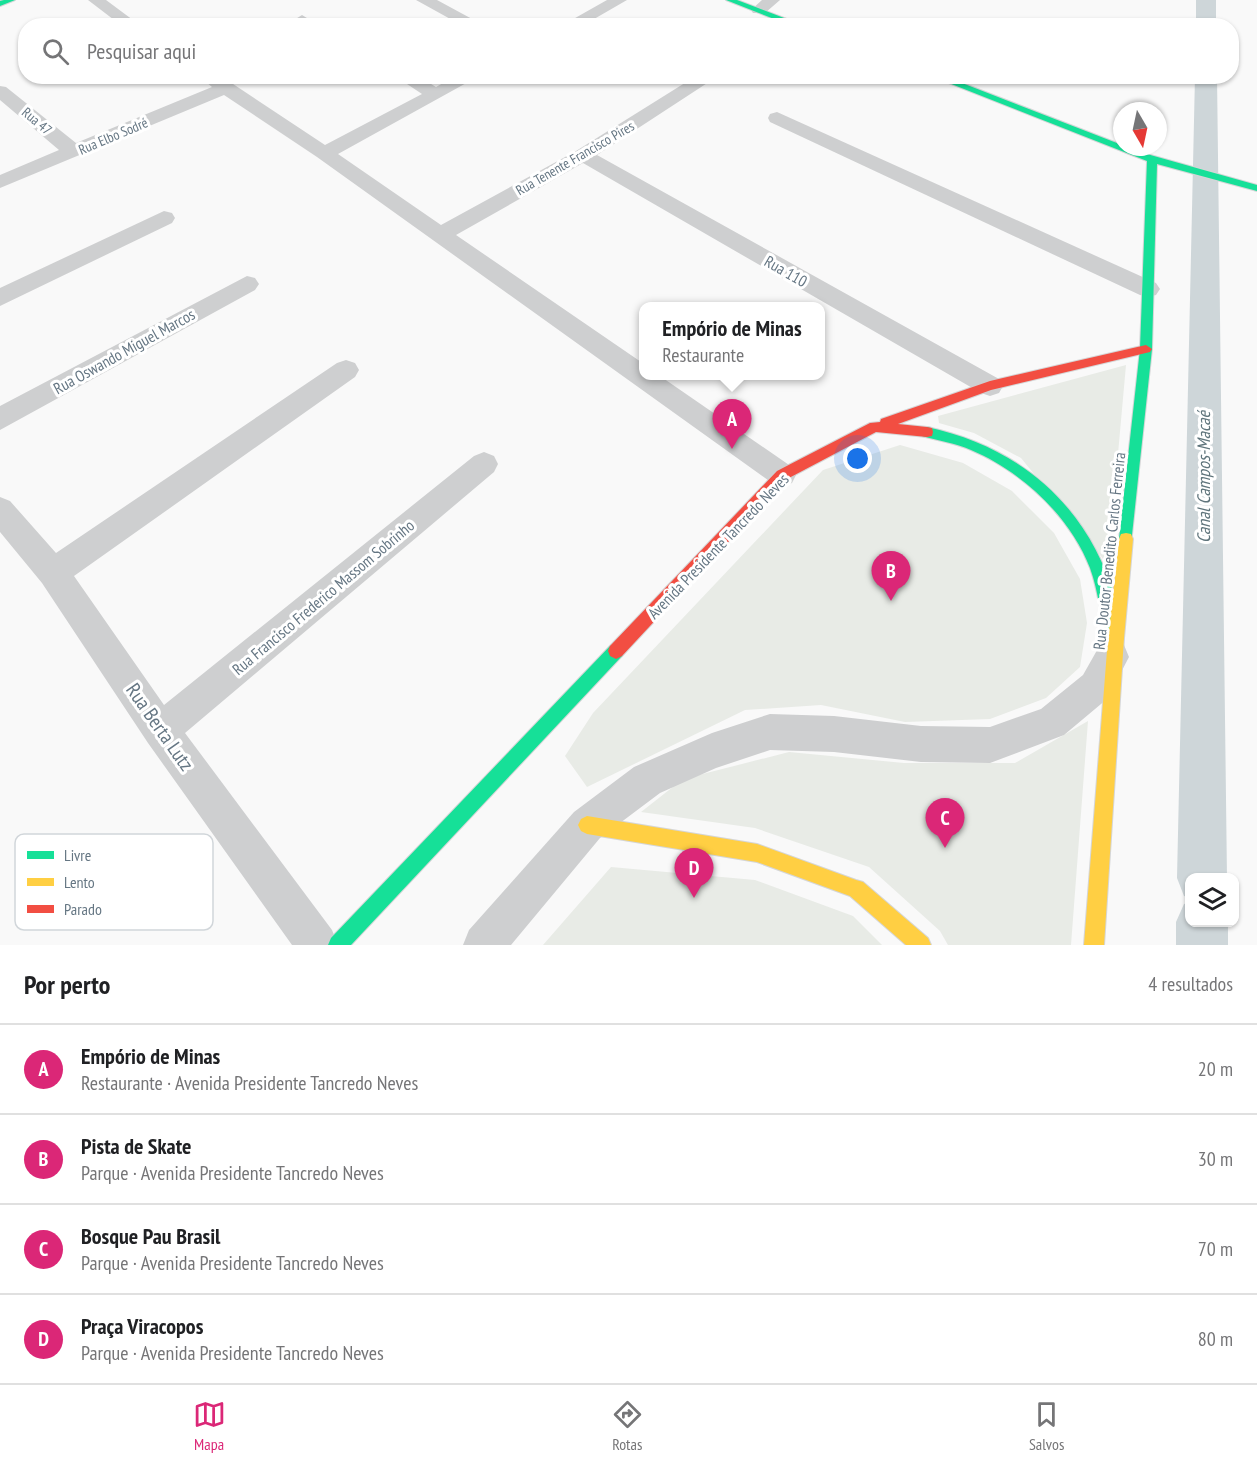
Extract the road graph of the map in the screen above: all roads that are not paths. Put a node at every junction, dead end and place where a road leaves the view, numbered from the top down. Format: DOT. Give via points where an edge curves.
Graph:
graph roads {
  1 [pos="11,0"];
  2 [pos="96,0"];
  3 [pos="424,0"];
  4 [pos="582,0"];
  5 [pos="619,0"];
  6 [pos="731,0"];
  7 [pos="772,0"];
  8 [pos="0,4"];
  9 [pos="601,9"];
  10 [pos="759,10"];
  11 [pos="122,18"];
  12 [pos="461,18"];
  13 [pos="584,18"];
  14 [pos="779,18"];
  15 [pos="212,84"];
  16 [pos="219,84"];
  17 [pos="418,84"];
  18 [pos="455,84"];
  19 [pos="696,84"];
  20 [pos="956,84"];
  21 [pos="0,91"];
  22 [pos="436,94"];
  23 [pos="777,118"];
  24 [pos="74,152"];
  25 [pos="324,153"];
  26 [pos="583,155"];
  27 [pos="1152,160"];
  28 [pos="0,182"];
  29 [pos="1257,188"];
  30 [pos="164,218"];
  31 [pos="440,235"];
  32 [pos="247,284"];
  33 [pos="1148,289"];
  34 [pos="0,298"];
  35 [pos="1146,349"];
  36 [pos="346,370"];
  37 [pos="639,375"];
  38 [pos="647,380"];
  39 [pos="990,386"];
  40 [pos="0,418"];
  41 [pos="874,427"];
  42 [pos="484,464"];
  43 [pos="782,475"];
  44 [pos="0,510"];
  45 [pos="53,573"];
  46 [pos="1116,645"];
  47 [pos="161,730"];
  48 [pos="587,825"];
  49 [pos="317,945"];
  50 [pos="338,945"];
  51 [pos="484,945"];
  52 [pos="921,945"];
  53 [pos="1095,945"];
  1 -- 8 [label="street"];
  2 -- 11 [label="street"];
  3 -- 12 [label="street"];
  4 -- 9 [label="street"];
  5 -- 9 [label="street"];
  6 -- 10 [label="street"];
  7 -- 10 [label="street"];
  9 -- 13 [label="street"];
  10 -- 14 [label="street"];
  15 -- 24 [label="street, Rua Elbo Sodré"];
  16 -- 25 [label="street"];
  17 -- 22 [label="street"];
  18 -- 22 [label="street"];
  19 -- 26 [label="street, Rua Tenente Francisco Pires"];
  20 -- 27 [label="street"];
  21 -- 24 [label="street, Rua 47"];
  22 -- 25 [label="street"];
  23 -- 33 [label="street"];
  24 -- 28 [label="street, Rua Elbo Sodré"];
  25 -- 31 [label="street"];
  26 -- 31 [label="street, Rua Tenente Francisco Pires"];
  26 -- 39 [label="street, Rua 110"];
  27 -- 29 [label="street"];
  27 -- 33 [label="street, Rua Doutor Benedito Carlos Ferreira"];
  30 -- 34 [label="street"];
  31 -- 37 [label="street"];
  32 -- 40 [label="street, Rua Oswando Miguel Marcos"];
  33 -- 35 [label="street, Rua Doutor Benedito Carlos Ferreira"];
  35 -- 39 [label="street, Avenida Presidente Tancredo Neves"];
  35 -- 46 [label="street, Rua Doutor Benedito Carlos Ferreira"];
  36 -- 45 [label="street"];
  38 -- 43 [label="street"];
  39 -- 41 [label="street, Avenida Presidente Tancredo Neves"];
  41 -- 43 [label="street, Avenida Presidente Tancredo Neves"];
  41 -- 46 [label="street" via="922,431 974,443 1032,480 1086,544 1107,597"];
  42 -- 47 [label="street, Rua Francisco Frederico Massom Sobrinho"];
  43 -- 50 [label="street, Avenida Presidente Tancredo Neves"];
  44 -- 45 [label="street, Rua Berta Lutz"];
  45 -- 47 [label="street, Rua Berta Lutz"];
  46 -- 48 [label="street" via="1095,687 1052,723 990,745 921,744 834,734 771,732 712,750 647,780"];
  46 -- 53 [label="street, Rua Doutor Benedito Carlos Ferreira"];
  47 -- 49 [label="street, Rua Berta Lutz"];
  48 -- 51 [label="street"];
  48 -- 52 [label="street" via="680,838 768,857 856,888"];
}
